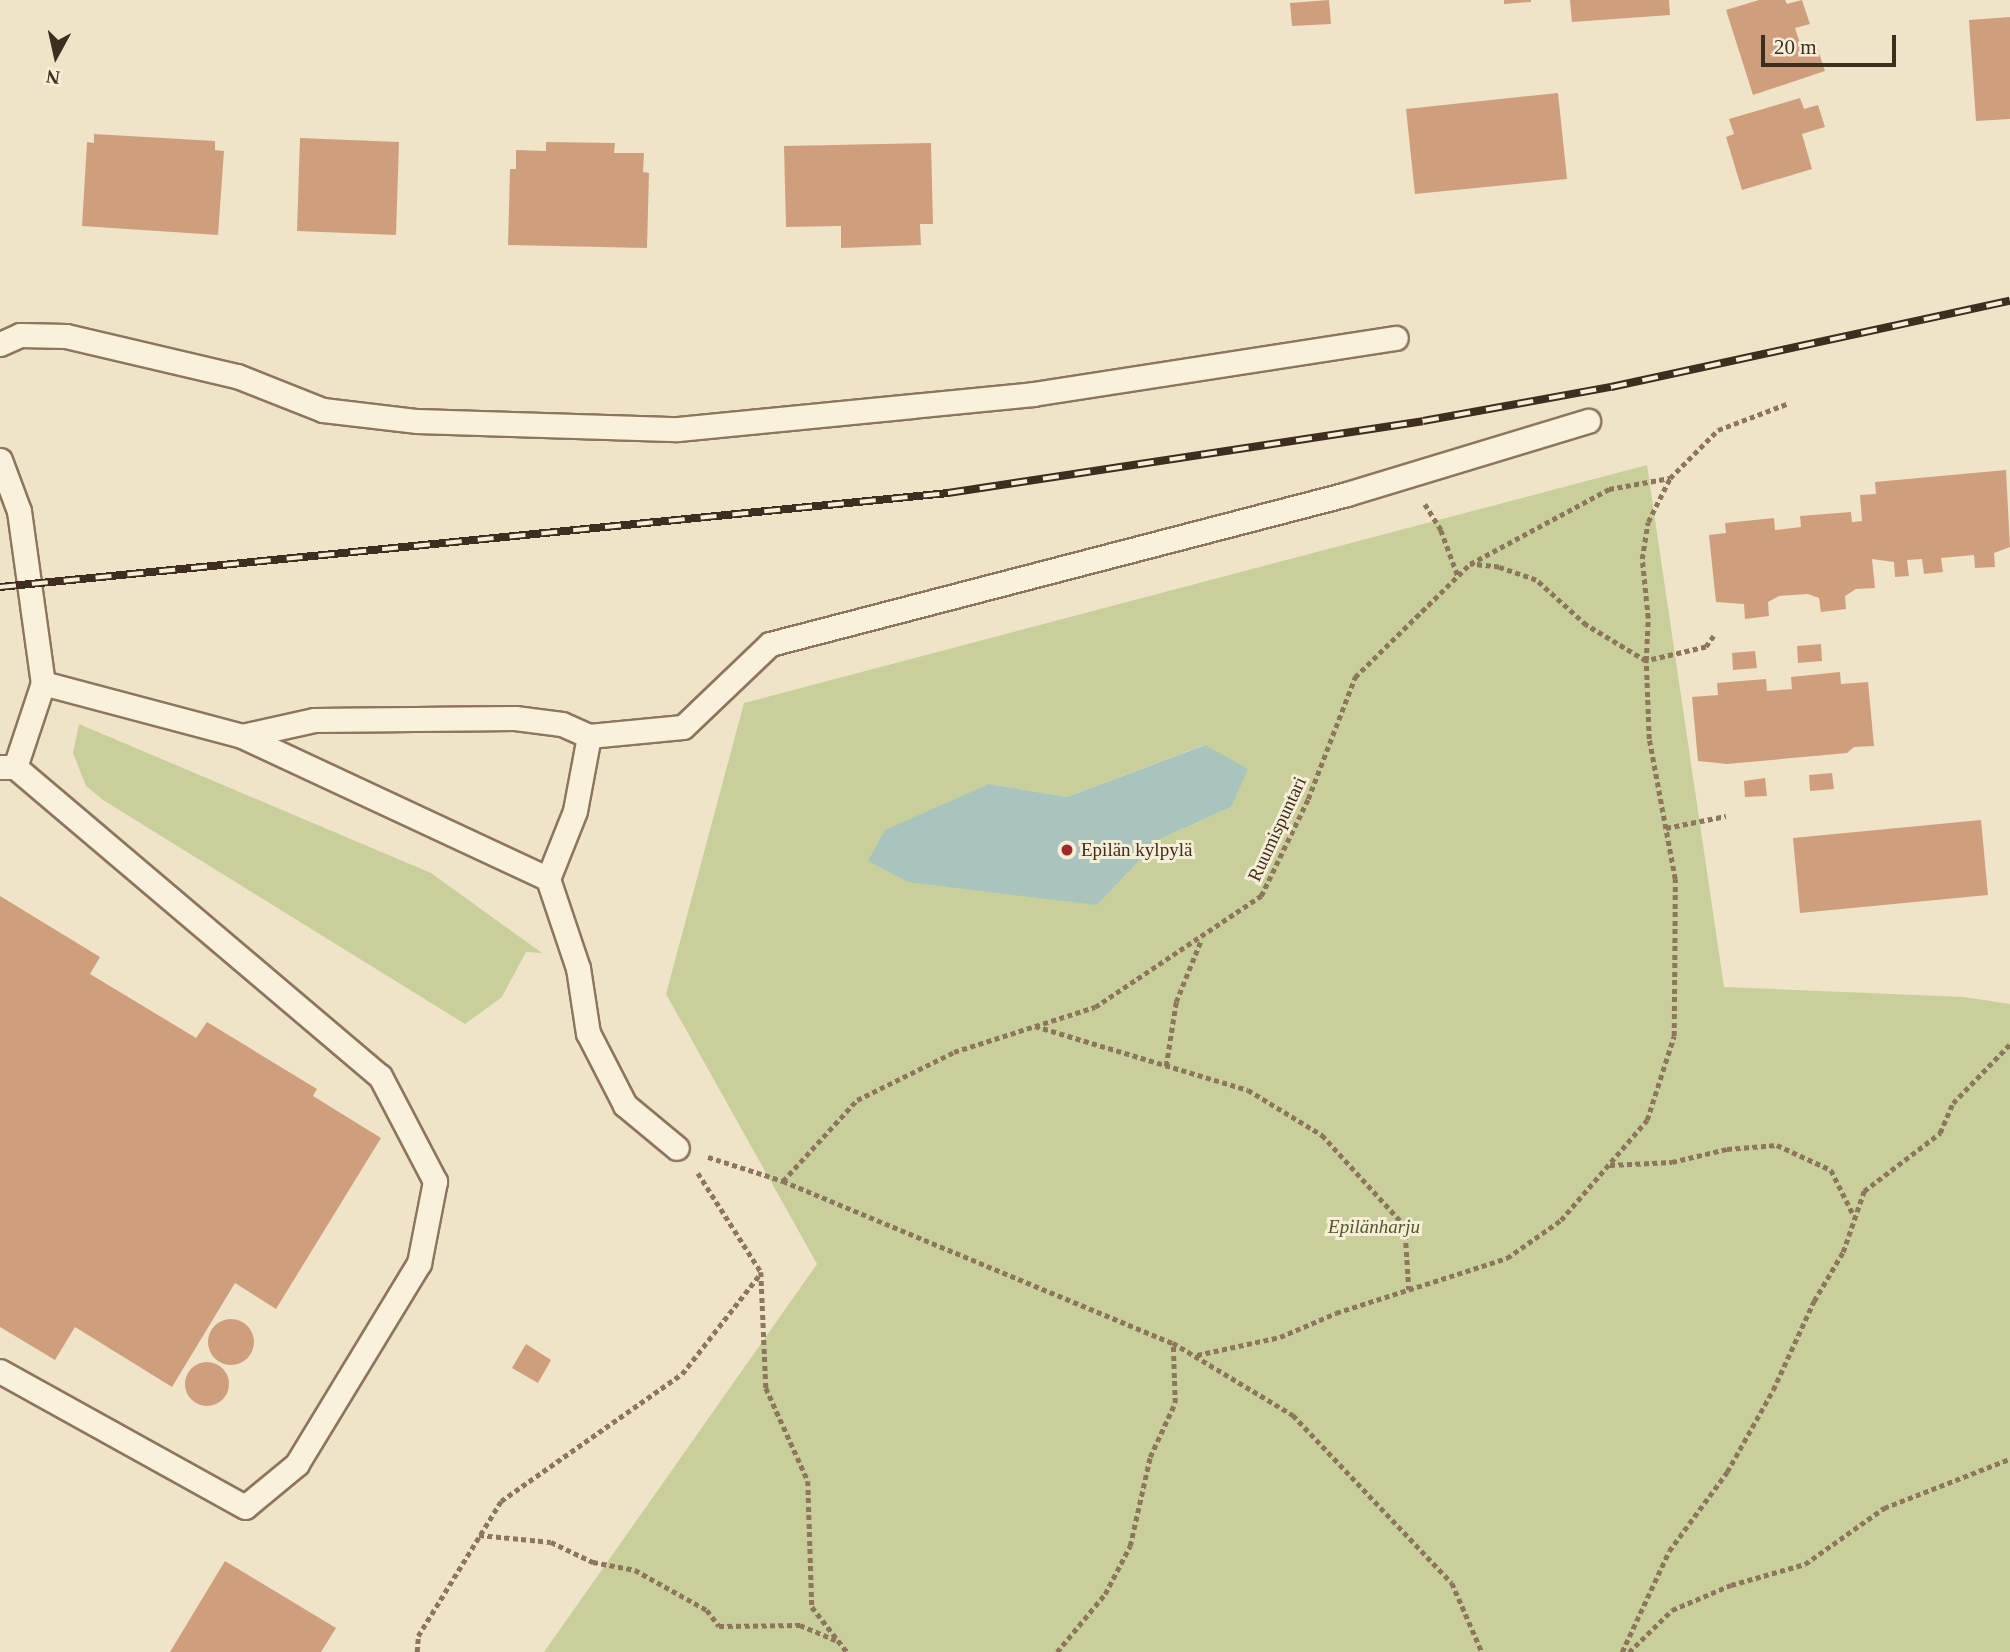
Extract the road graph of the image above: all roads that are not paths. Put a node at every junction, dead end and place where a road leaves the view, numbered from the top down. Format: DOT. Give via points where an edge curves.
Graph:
graph roads {
  1 [pos="1396,338"];
  2 [pos="0,344"];
  3 [pos="1588,421"];
  4 [pos="0,460"];
  5 [pos="43,683"];
  6 [pos="242,736"];
  7 [pos="589,736"];
  8 [pos="8,767"];
  9 [pos="548,878"];
  10 [pos="677,1148"];
  11 [pos="0,1371"];
  1 -- 2 [label="lane" via="1033,394 678,429 531,428 337,411 237,376 66,337 20,335"];
  3 -- 7 [label="lane" via="1408,476 770,644 684,727"];
  4 -- 5 [label="lane" via="19,511"];
  5 -- 6 [label="lane"];
  5 -- 8 [label="lane"];
  6 -- 7 [label="lane" via="314,720 515,718 562,724"];
  6 -- 9 [label="lane"];
  7 -- 9 [label="lane" via="575,811"];
  8 -- 11 [label="lane" via="380,1076 435,1181 419,1263 297,1464 245,1507"];
  9 -- 10 [label="lane" via="578,968 588,1034 625,1105"];
}
